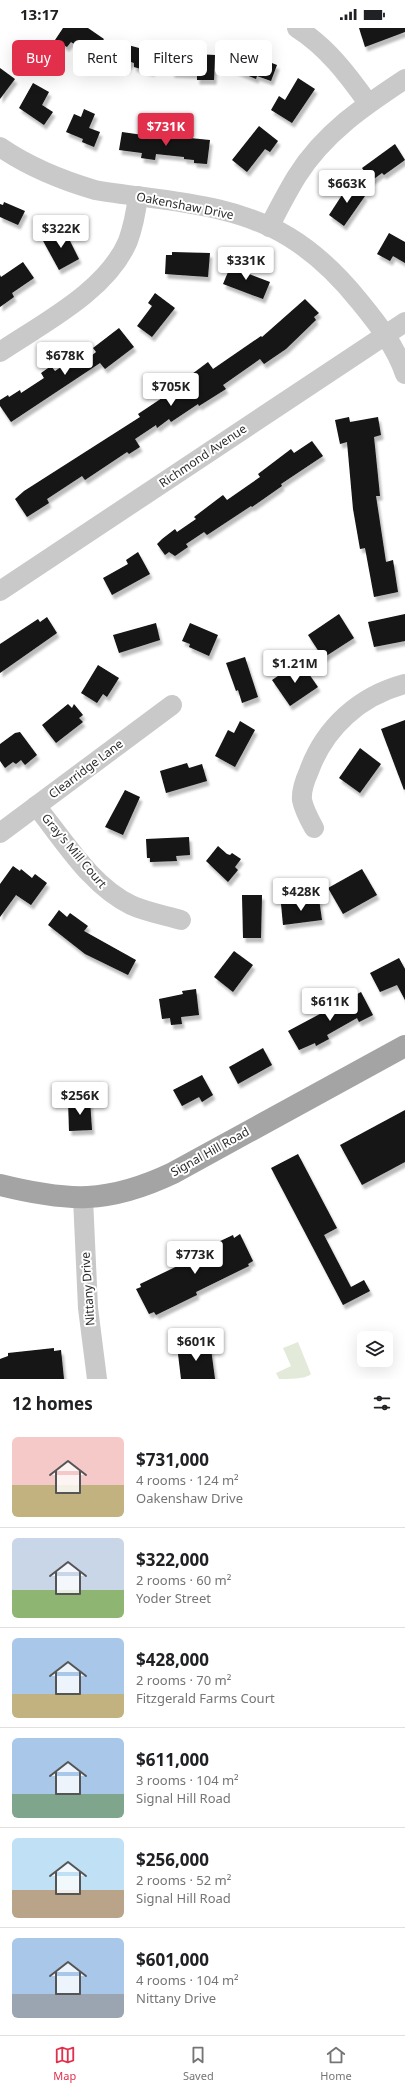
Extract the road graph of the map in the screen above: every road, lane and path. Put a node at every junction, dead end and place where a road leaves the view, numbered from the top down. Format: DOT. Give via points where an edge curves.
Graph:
graph roads {
  1 [pos="297,28"];
  2 [pos="405,79"];
  3 [pos="368,104"];
  4 [pos="0,147"];
  5 [pos="138,196"];
  6 [pos="269,227"];
  7 [pos="405,322"];
  8 [pos="385,335"];
  9 [pos="0,352"];
  10 [pos="405,374"];
  11 [pos="0,591"];
  12 [pos="405,684"];
  13 [pos="172,705"];
  14 [pos="36,806"];
  15 [pos="314,828"];
  16 [pos="0,833"];
  17 [pos="181,920"];
  18 [pos="405,1046"];
  19 [pos="0,1185"];
  20 [pos="83,1198"];
  21 [pos="97,1379"];
  1 -- 3 [label="street" via="334,59"];
  2 -- 3 [label="street"];
  3 -- 6 [label="street" via="335,130 315,152 297,176"];
  4 -- 5 [label="street, Oakenshaw Drive" via="39,170 79,186"];
  5 -- 6 [label="street, Oakenshaw Drive" via="201,206"];
  5 -- 9 [label="street" via="127,242 107,272 78,299"];
  6 -- 8 [label="street, Oakenshaw Drive" via="307,249 338,276"];
  7 -- 8 [label="street, Richmond Avenue"];
  8 -- 10 [label="street, Oakenshaw Drive"];
  8 -- 11 [label="street, Richmond Avenue"];
  12 -- 15 [label="street" via="361,704 347,714 322,743 303,786 304,810"];
  13 -- 14 [label="street, Clearridge Lane"];
  14 -- 16 [label="street, Clearridge Lane"];
  14 -- 17 [label="street, Gray's Mill Court" via="91,875 107,890 132,905"];
  18 -- 20 [label="main road, Signal Hill Road" via="173,1173 139,1187"];
  19 -- 20 [label="main road, Signal Hill Road" via="41,1195"];
  20 -- 21 [label="street, Nittany Drive" via="88,1308"];
}
